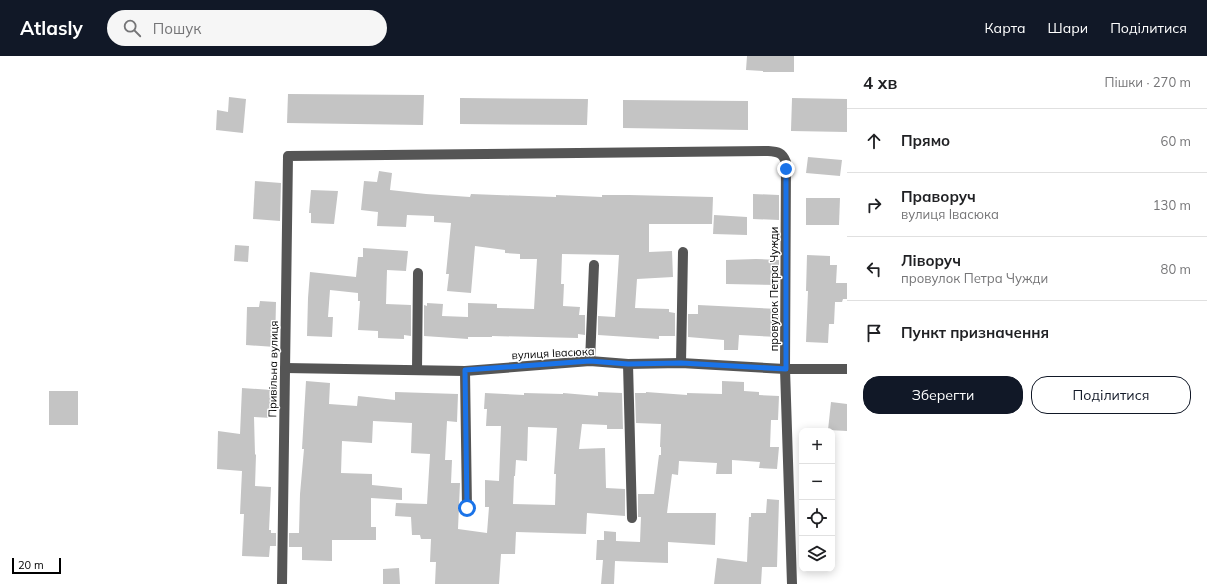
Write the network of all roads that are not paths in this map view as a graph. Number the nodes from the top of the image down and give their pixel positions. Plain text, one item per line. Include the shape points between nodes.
1 (290, 155) joint
2 (683, 252) dead end
3 (594, 265) dead end
4 (418, 273) dead end
5 (590, 361) junction
6 (681, 363) junction
7 (628, 364) junction
8 (285, 368) junction
9 (786, 369) junction
10 (847, 369) edge
11 (417, 370) junction
12 (465, 370) junction
13 (467, 508) dead end
14 (632, 518) dead end
15 (282, 584) edge
16 (792, 584) edge

1 - 8 street, Привільна вулиця via 287,158
1 - 9 street, провулок Петра Чужди via 767,151 783,155 786,162
2 - 6 street
3 - 5 street
4 - 11 street
5 - 7 street, вулиця Івасюка
5 - 12 street, вулиця Івасюка
6 - 7 street, вулиця Івасюка
6 - 9 street, вулиця Івасюка
7 - 14 street
8 - 11 street, вулиця Івасюка
8 - 15 street, Привільна вулиця
9 - 10 street, вулиця Івасюка
9 - 16 street, провулок Петра Чужди
11 - 12 street, вулиця Івасюка
12 - 13 street

